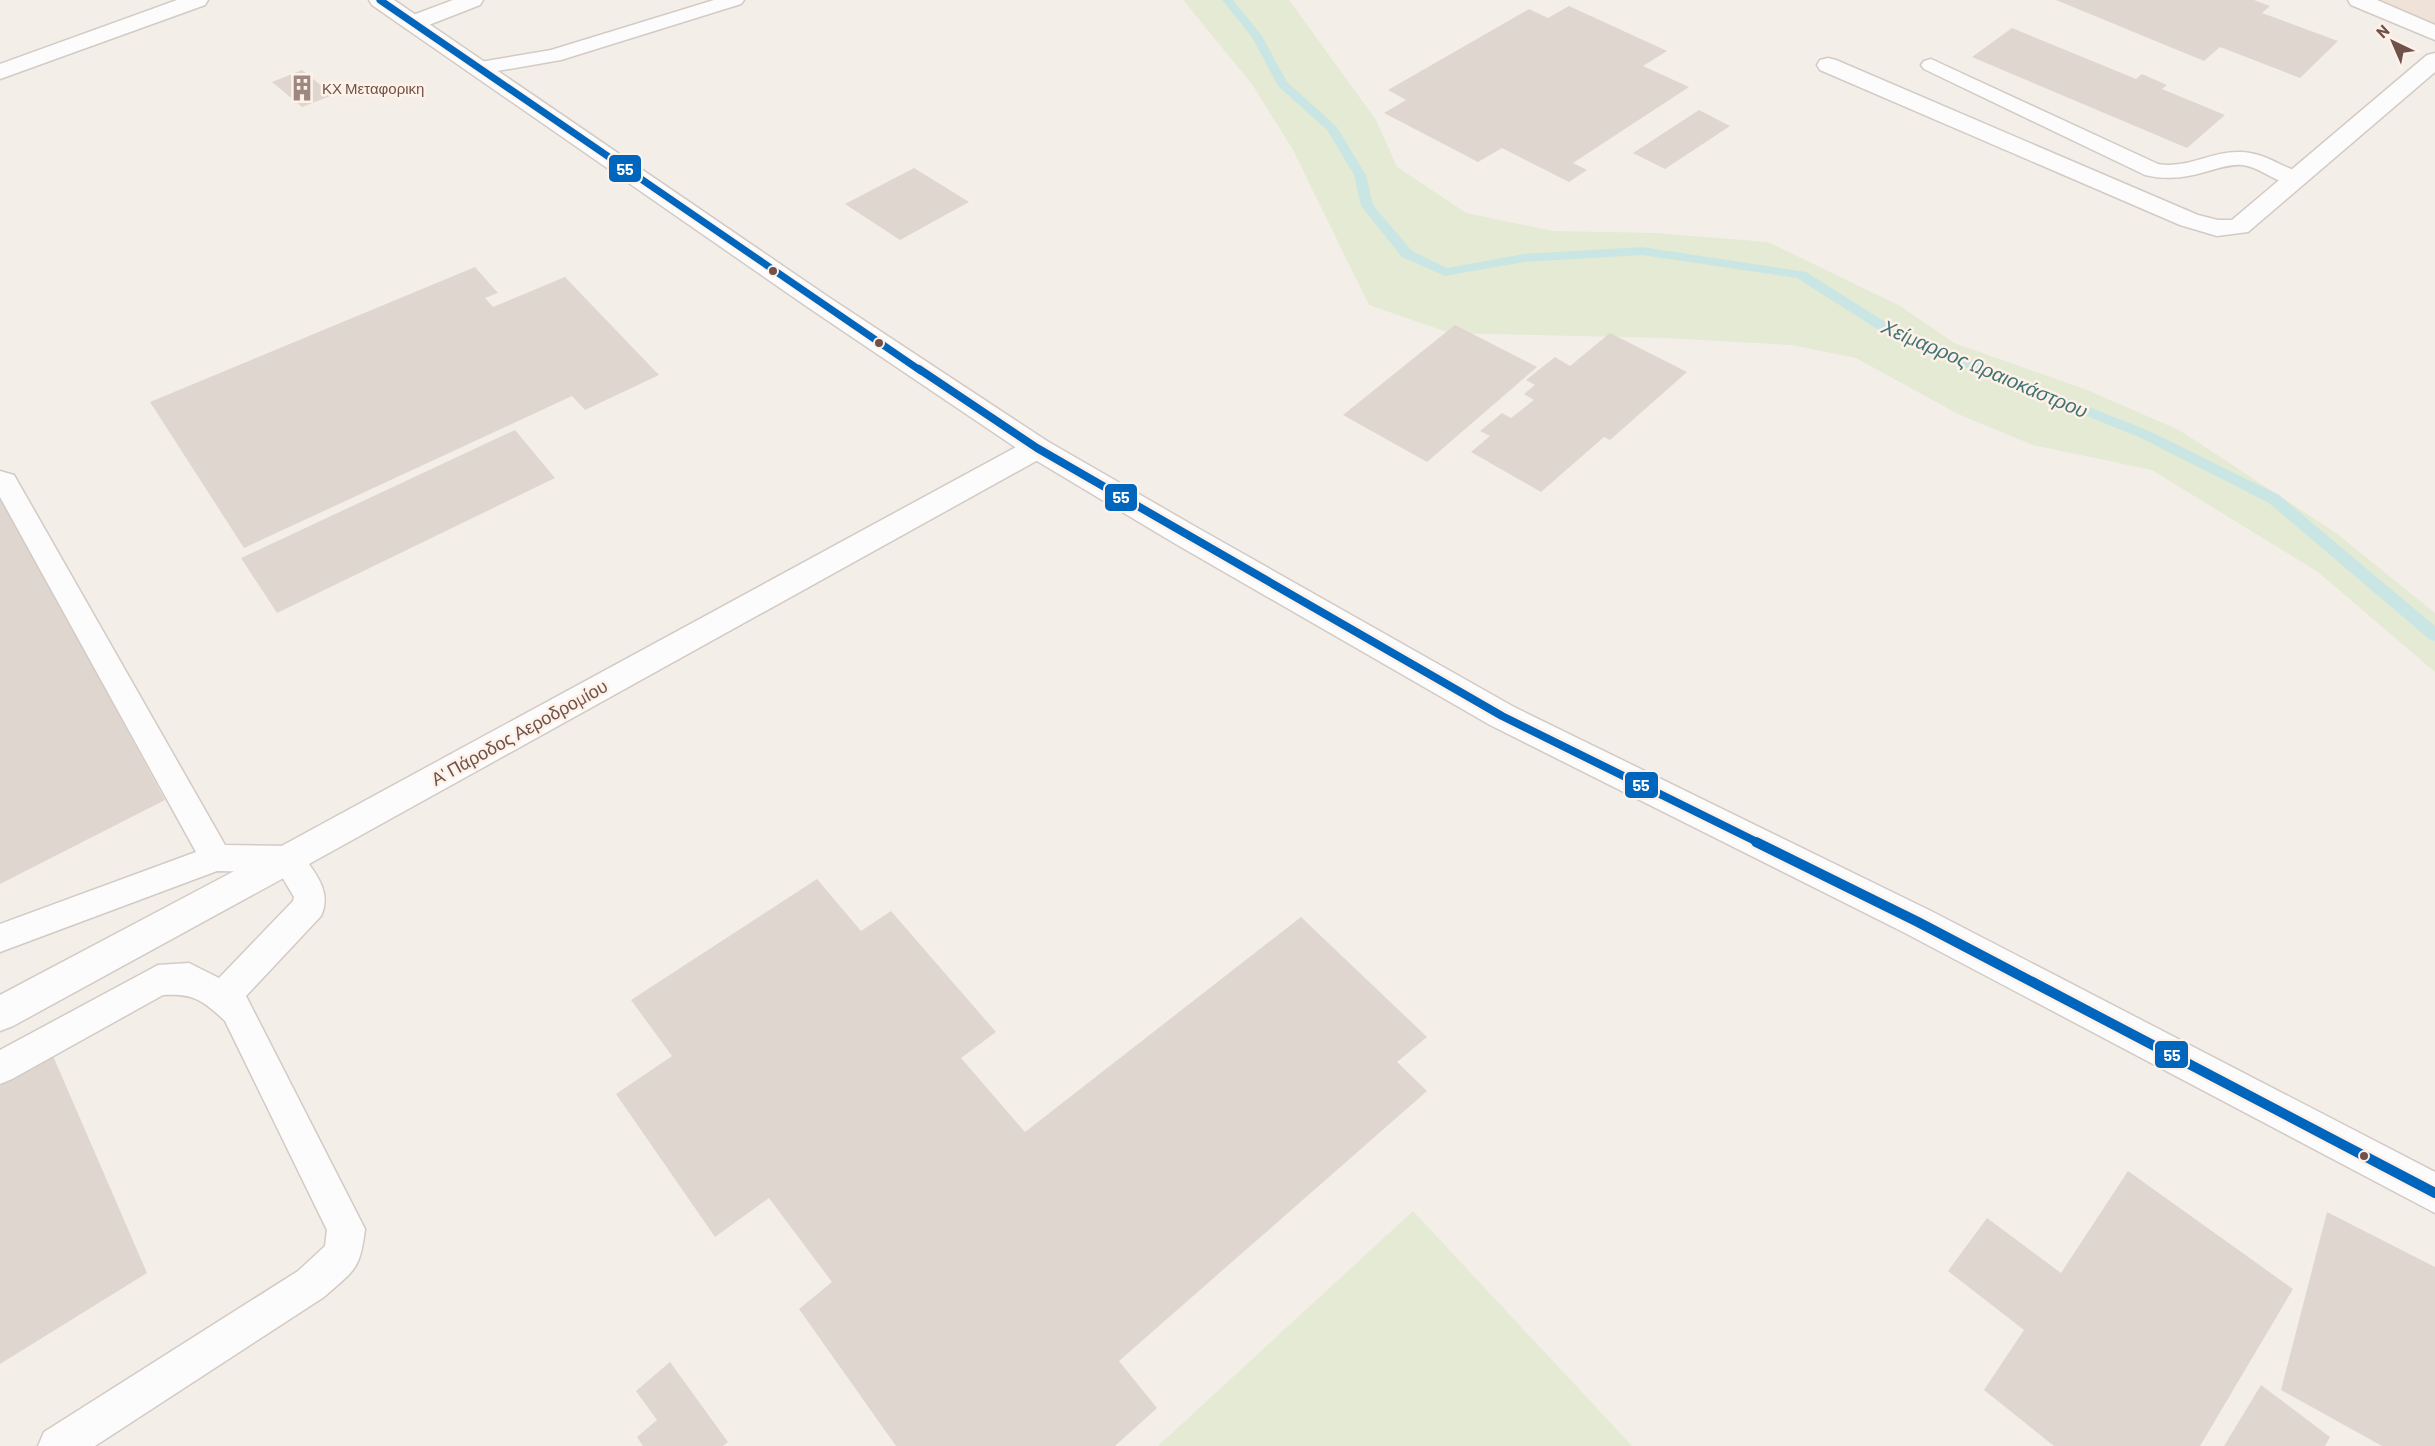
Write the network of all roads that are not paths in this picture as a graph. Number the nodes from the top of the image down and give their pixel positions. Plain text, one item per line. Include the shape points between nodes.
1 (197, 0) edge
2 (380, 0) edge
3 (472, 0) edge
4 (734, 0) edge
5 (2359, 0) edge
6 (413, 23) junction
7 (2435, 33) edge
8 (2435, 60) edge
9 (1828, 64) dead end
10 (1930, 65) dead end
11 (480, 68) junction
12 (0, 72) edge
13 (2295, 179) junction
14 (1037, 448) junction
15 (0, 480) edge
16 (216, 858) junction
17 (288, 859) junction
18 (0, 938) edge
19 (224, 997) junction
20 (0, 1014) edge
21 (0, 1068) edge
22 (2435, 1193) edge
23 (58, 1446) edge

1 - 12 street
2 - 6 street
3 - 6 street
4 - 11 lane via 554,56
5 - 7 street
6 - 11 street
8 - 13 street
9 - 13 street via 2189,220 2217,228 2238,226
10 - 13 lane via 2154,170 2179,174 2232,159 2246,159
11 - 14 street
14 - 17 street, Α' Πάροδος Αεροδρομίου
14 - 22 street via 1502,716 1918,922
15 - 16 lane via 5,482
16 - 17 lane
16 - 18 lane
17 - 19 lane via 310,895 309,906
17 - 20 street, Α' Πάροδος Αεροδρομίου
19 - 21 lane via 189,978 158,980
19 - 23 lane via 237,1010 346,1229 343,1255 311,1284

